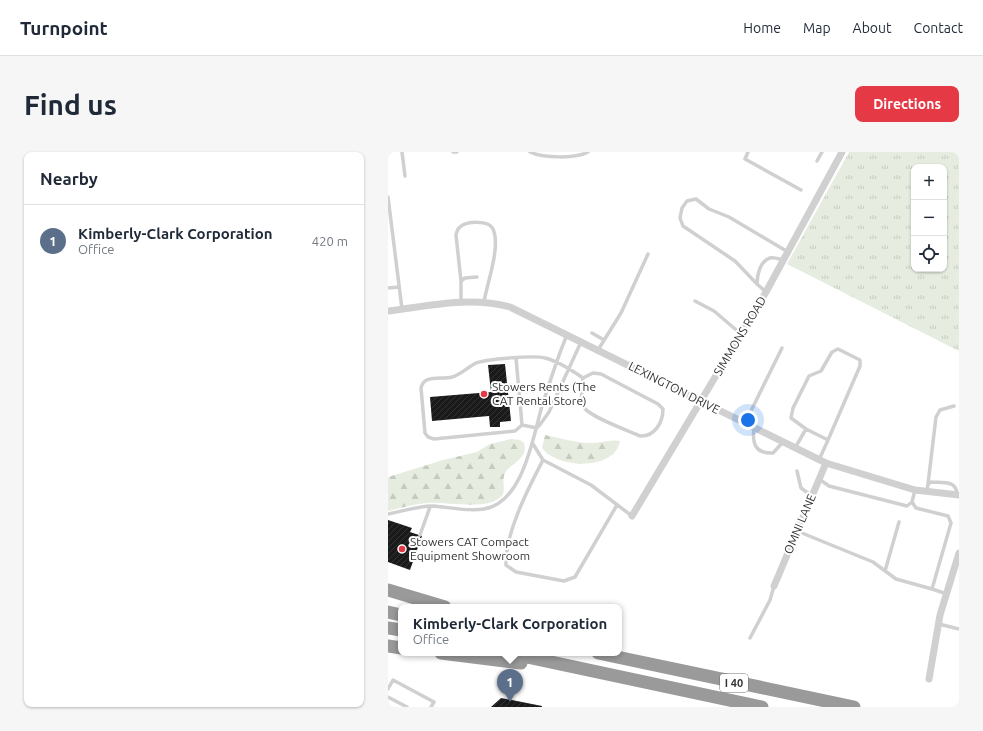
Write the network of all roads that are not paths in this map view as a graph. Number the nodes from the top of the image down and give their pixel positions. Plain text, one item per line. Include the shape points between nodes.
1 (402, 152) edge
2 (453, 152) edge
3 (457, 152) edge
4 (530, 152) edge
5 (588, 152) edge
6 (748, 152) edge
7 (822, 152) edge
8 (842, 152) edge
9 (817, 161) dead end
10 (405, 176) dead end
11 (801, 190) dead end
12 (388, 197) edge
13 (788, 252) junction
14 (648, 254) dead end
15 (784, 260) junction
16 (477, 277) dead end
17 (461, 281) junction
18 (757, 284) junction
19 (399, 287) junction
20 (388, 288) edge
21 (766, 292) junction
22 (695, 301) dead end
23 (461, 302) junction
24 (484, 302) junction
25 (402, 309) junction
26 (388, 311) edge
27 (592, 333) dead end
28 (741, 334) junction
29 (566, 335) junction
30 (604, 340) junction
31 (581, 342) junction
32 (782, 348) dead end
33 (598, 350) junction
34 (516, 358) junction
35 (556, 363) junction
36 (568, 370) junction
37 (583, 378) junction
38 (702, 400) junction
39 (954, 406) dead end
40 (744, 423) junction
41 (522, 424) junction
42 (537, 428) junction
43 (754, 428) junction
44 (806, 429) junction
45 (828, 440) junction
46 (783, 442) junction
47 (533, 444) junction
48 (796, 448) junction
49 (543, 460) junction
50 (822, 461) junction
51 (797, 471) dead end
52 (819, 480) junction
53 (928, 488) junction
54 (915, 490) junction
55 (958, 494) edge
56 (812, 496) junction
57 (912, 502) junction
58 (617, 505) junction
59 (430, 507) junction
60 (388, 514) edge
61 (632, 516) joint
62 (899, 522) dead end
63 (797, 531) junction
64 (420, 535) dead end
65 (959, 553) edge
66 (885, 571) junction
67 (774, 586) joint
68 (932, 589) junction
69 (388, 590) edge
70 (947, 594) junction
71 (435, 604) edge
72 (388, 612) edge
73 (398, 614) edge
74 (938, 624) junction
75 (388, 628) edge
76 (959, 629) edge
77 (398, 630) edge
78 (750, 638) dead end
79 (388, 646) edge
80 (398, 648) edge
81 (465, 656) edge
82 (523, 656) edge
83 (615, 656) edge
84 (629, 679) junction
85 (929, 679) dead end
86 (388, 689) edge
87 (388, 697) edge
88 (407, 707) edge
89 (431, 707) edge
90 (762, 707) edge
91 (854, 707) edge

1 - 10 lane
2 - 3 lane
4 - 5 lane via 538,156 555,157
6 - 11 lane via 745,159
7 - 9 lane
8 - 13 street, SIMMONS ROAD
12 - 19 lane
13 - 15 street, SIMMONS ROAD
13 - 18 lane via 729,217 709,209 704,203 696,199 687,201 680,218 683,226 734,261
14 - 30 lane
15 - 18 lane via 771,258 765,261 757,275
15 - 21 street, SIMMONS ROAD
16 - 17 lane
17 - 23 lane
17 - 24 lane via 456,235 458,228 466,223 486,223 492,227 495,235 493,270
18 - 21 lane
19 - 20 lane
19 - 25 lane
21 - 28 street, SIMMONS ROAD
22 - 28 lane via 714,312
23 - 24 street, LEXINGTON DRIVE
23 - 25 street, LEXINGTON DRIVE
24 - 29 street, LEXINGTON DRIVE via 510,307
25 - 26 street, LEXINGTON DRIVE
27 - 30 lane
28 - 38 street, SIMMONS ROAD
29 - 31 street, LEXINGTON DRIVE
29 - 35 lane
30 - 33 lane
31 - 33 street, LEXINGTON DRIVE
31 - 36 lane
32 - 40 lane
33 - 38 street, LEXINGTON DRIVE
34 - 35 lane via 546,358
34 - 41 lane
34 - 41 lane via 476,363 453,377 426,379 422,382 425,433 428,437 434,438 514,431
35 - 36 lane
35 - 42 lane
36 - 37 lane
36 - 42 lane via 549,412
37 - 37 lane via 581,399 584,408 592,415 640,436 654,432 663,416 663,409 658,404 601,374 593,373
38 - 40 street, LEXINGTON DRIVE
38 - 61 street, SIMMONS ROAD
39 - 53 lane via 940,410 936,417
40 - 43 street, LEXINGTON DRIVE
41 - 42 lane
42 - 47 lane
43 - 46 street, LEXINGTON DRIVE
43 - 46 lane via 753,445 758,449 773,453
44 - 45 lane
44 - 45 lane via 791,418 793,408 809,376 821,371 832,352 838,349 860,360 860,366
44 - 48 lane
45 - 50 lane
46 - 48 street, LEXINGTON DRIVE
47 - 49 lane
47 - 59 lane via 510,494 500,503 486,509 470,510
48 - 50 street, LEXINGTON DRIVE
49 - 58 lane via 591,486
49 - 58 lane via 522,503 506,555 506,565 516,572 564,581 575,577
50 - 52 street, OMNI LANE
50 - 54 street, LEXINGTON DRIVE
51 - 56 lane via 801,488
52 - 56 street, OMNI LANE
52 - 57 lane via 829,486 907,506
53 - 54 street, LEXINGTON DRIVE
53 - 55 street, LEXINGTON DRIVE
54 - 57 lane
56 - 63 street, OMNI LANE
57 - 68 lane via 916,508 948,516 952,523
58 - 61 lane
59 - 60 lane
59 - 64 lane
62 - 66 lane
63 - 66 lane via 873,562
63 - 67 street, OMNI LANE
65 - 70 street
66 - 68 lane via 896,579
67 - 78 lane via 770,600
68 - 70 lane
69 - 71 highway
70 - 74 street
72 - 73 highway
74 - 76 lane
74 - 85 street
75 - 77 highway
79 - 80 highway
81 - 84 highway via 605,678
82 - 84 highway, I 40
83 - 91 highway, I 40
84 - 90 highway, I 40
86 - 89 lane via 393,680 434,702
87 - 88 lane

